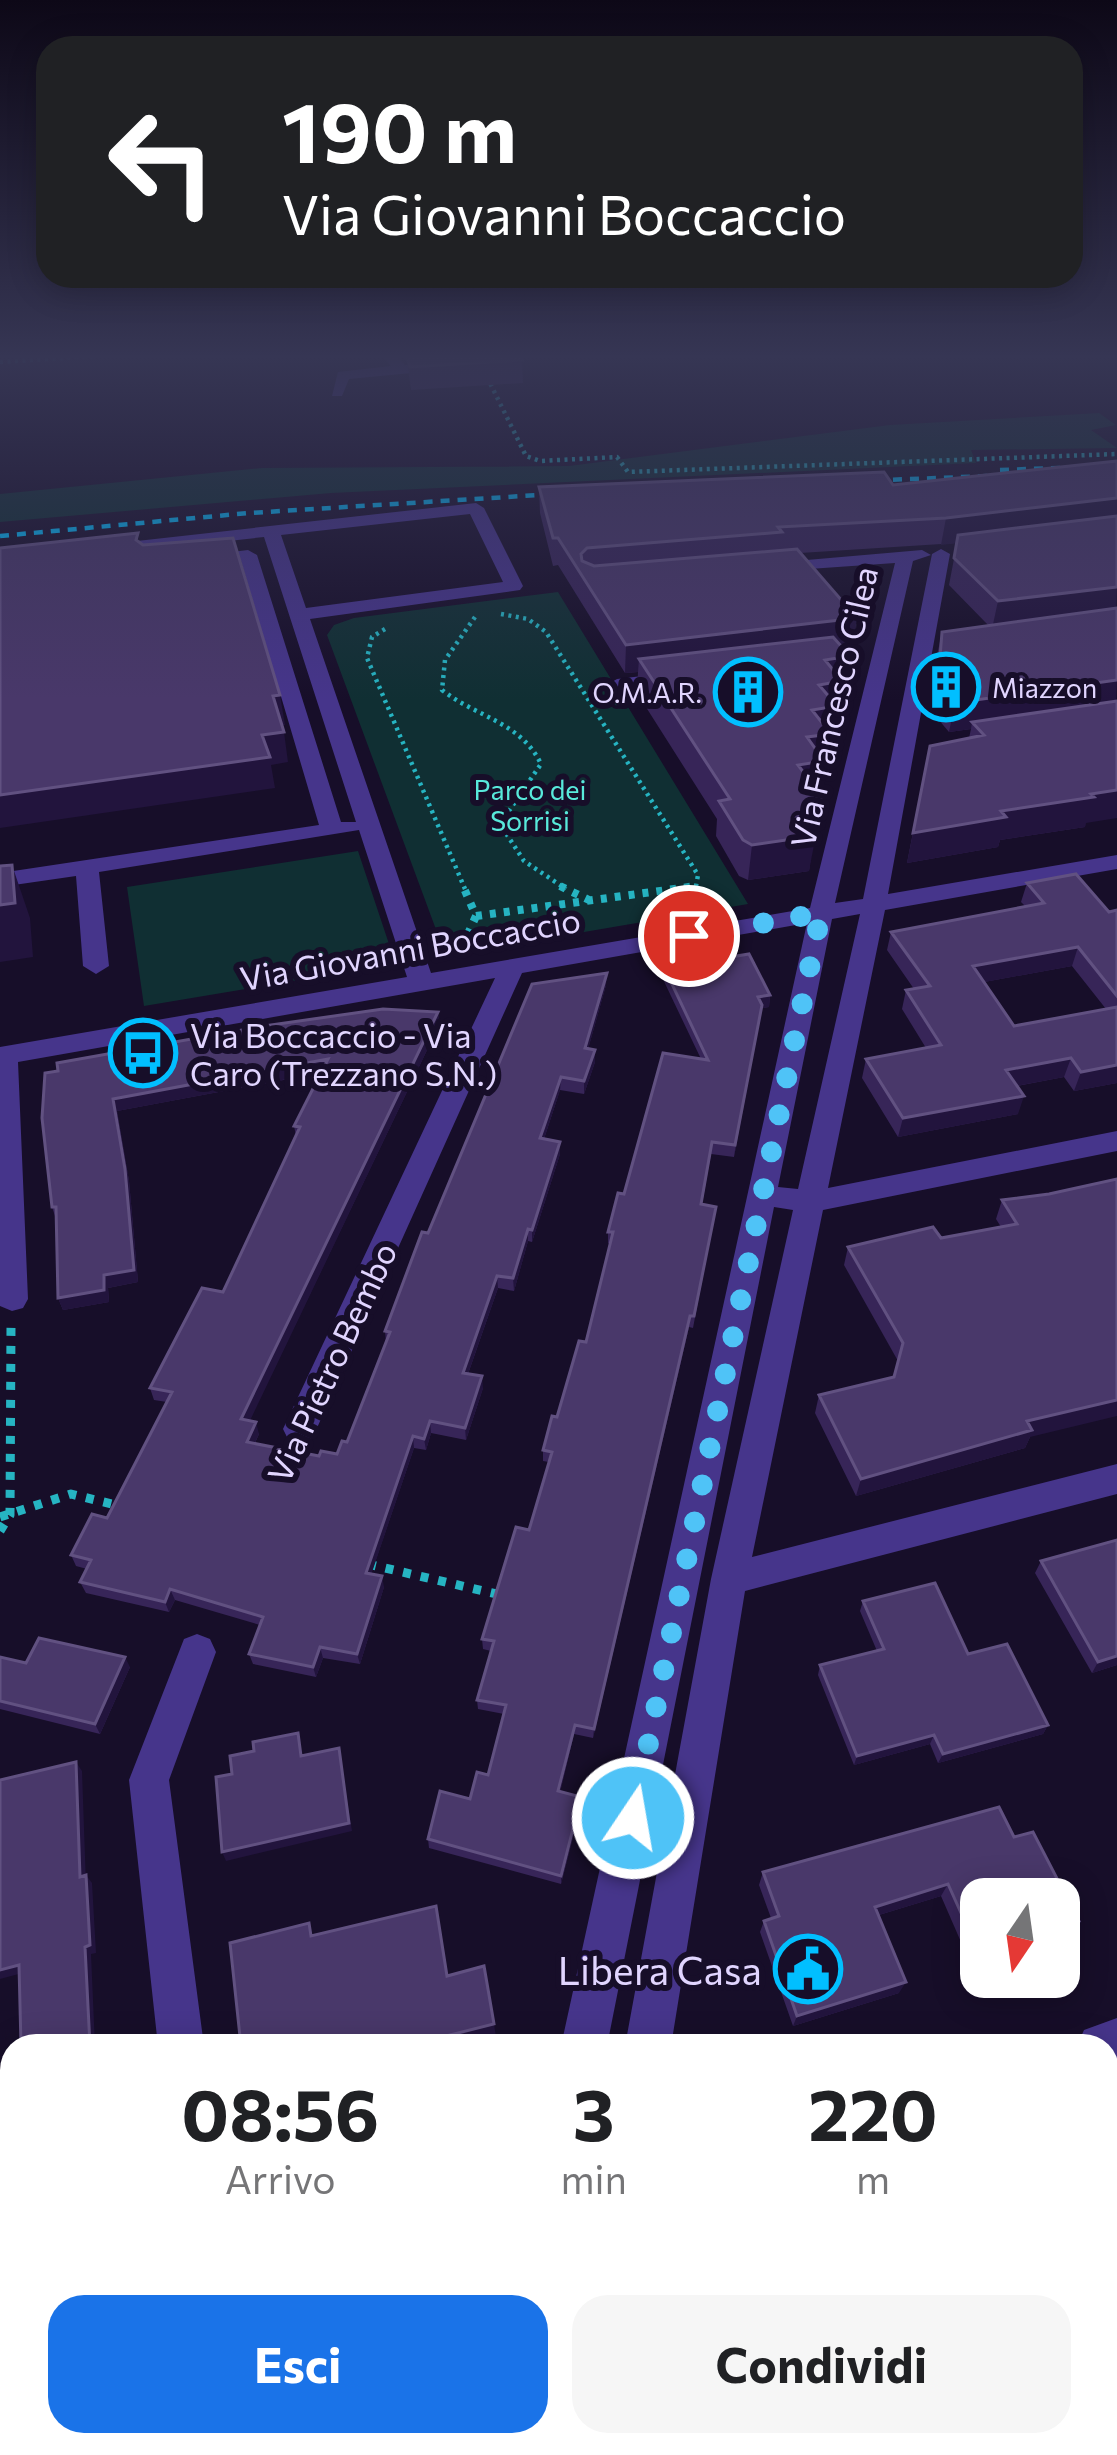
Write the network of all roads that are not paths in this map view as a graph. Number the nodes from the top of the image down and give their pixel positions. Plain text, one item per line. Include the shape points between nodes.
1 (272, 531) junction
2 (205, 549) junction
3 (90, 551) edge
4 (905, 556) junction
5 (154, 565) edge
6 (749, 570) edge
7 (299, 616) junction
8 (933, 647) junction
9 (872, 654) junction
10 (706, 674) edge
11 (617, 685) dead end
12 (368, 824) junction
13 (332, 830) junction
14 (1117, 862) edge
15 (87, 867) junction
16 (0, 880) edge
17 (874, 904) junction
18 (821, 913) junction
19 (96, 966) dead end
20 (513, 966) junction
21 (421, 982) junction
22 (2, 1056) edge
23 (1117, 1141) edge
24 (763, 1195) junction
25 (811, 1202) junction
26 (12, 1299) road end
27 (300, 1429) dead end
28 (1117, 1479) edge
29 (729, 1580) junction
30 (197, 1652) dead end
31 (180, 2034) edge
32 (587, 2034) edge
33 (650, 2034) edge

1 - 2 street
1 - 7 street
1 - 7 street via 476,508 514,586
2 - 3 street
2 - 5 street
2 - 13 street via 248,555
4 - 6 street
4 - 8 street, Via Francesco Cilea via 952,552
4 - 9 street, Via Francesco Cilea
7 - 12 street
8 - 9 street
8 - 17 street, Via Francesco Cilea
9 - 18 street, Via Francesco Cilea
10 - 11 street
12 - 13 street
12 - 21 street
13 - 15 street
14 - 17 street, Via Giovanni Boccaccio
15 - 16 street
15 - 19 street
17 - 18 street, Via Giovanni Boccaccio
17 - 25 street, Via Francesco Cilea
18 - 20 street, Via Giovanni Boccaccio
18 - 24 street, Via Francesco Cilea
20 - 21 street, Via Giovanni Boccaccio
20 - 27 street, Via Pietro Bembo
21 - 22 street, Via Giovanni Boccaccio
22 - 26 street
23 - 25 street
24 - 25 street
24 - 32 street, Via Francesco Cilea
25 - 29 street, Via Francesco Cilea
28 - 29 street
29 - 33 street, Via Francesco Cilea
30 - 31 street via 149,1780

